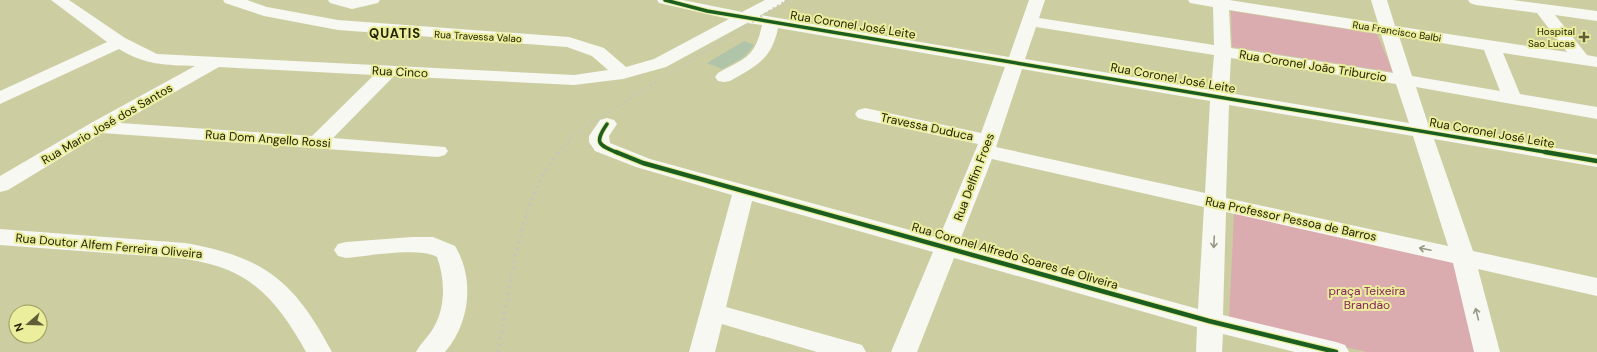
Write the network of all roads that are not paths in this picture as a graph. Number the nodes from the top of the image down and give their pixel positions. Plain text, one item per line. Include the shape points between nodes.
1 (59, 0) edge
2 (231, 0) edge
3 (336, 0) edge
4 (372, 0) edge
5 (665, 0) edge
6 (777, 0) edge
7 (1037, 0) edge
8 (1196, 0) edge
9 (1379, 0) edge
10 (1476, 0) edge
11 (1221, 2) edge
12 (1542, 9) junction
13 (1597, 16) edge
14 (745, 17) junction
15 (771, 21) junction
16 (1029, 21) junction
17 (1388, 30) junction
18 (120, 42) junction
19 (1491, 45) junction
20 (1223, 52) junction
21 (1589, 60) edge
22 (1016, 62) junction
23 (214, 64) junction
24 (389, 72) junction
25 (623, 74) junction
26 (724, 77) dead end
27 (1404, 80) junction
28 (4, 94) edge
29 (1220, 96) junction
30 (1512, 98) junction
31 (1597, 113) edge
32 (865, 114) dead end
33 (607, 124) dead end
34 (98, 127) junction
35 (1422, 131) junction
36 (317, 142) junction
37 (986, 146) junction
38 (438, 150) dead end
39 (1597, 161) edge
40 (0, 185) edge
41 (744, 191) junction
42 (1216, 203) junction
43 (0, 237) edge
44 (947, 247) junction
45 (346, 250) dead end
46 (1463, 257) junction
47 (1597, 286) edge
48 (711, 312) junction
49 (1209, 321) junction
50 (319, 352) edge
51 (429, 352) edge
52 (702, 352) edge
53 (853, 352) edge
54 (904, 352) edge
55 (1209, 352) edge
56 (1336, 352) edge
57 (1487, 352) edge

1 - 18 street, Rua Cinco
2 - 25 street, Rua Travessa Valao via 264,12 338,25 569,42 598,52
3 - 4 street via 352,4
5 - 14 street, Rua Coronel José Leite via 707,11
6 - 14 street, Rua Cinco
7 - 16 street, Rua Delfim Froes
8 - 11 street, Rua Francisco Balbi
9 - 17 street
10 - 12 street
11 - 17 street, Rua Francisco Balbi
11 - 20 street
12 - 13 street
12 - 21 street
14 - 15 street, Rua Coronel José Leite
14 - 25 street, Rua Cinco via 672,58 645,69
15 - 22 street, Rua Coronel José Leite
15 - 26 street via 765,46 760,54
16 - 20 street, Rua Coronel João Triburcio
16 - 22 street, Rua Delfim Froes
17 - 19 street, Rua Francisco Balbi
17 - 27 street
18 - 23 street, Rua Cinco via 154,59
18 - 28 street
19 - 21 street, Rua Francisco Balbi
19 - 30 street
20 - 27 street, Rua Coronel João Triburcio
20 - 29 street
22 - 29 street, Rua Coronel José Leite
22 - 37 street, Rua Delfim Froes
23 - 24 street, Rua Cinco
23 - 34 street, Rua Mario José dos Santos
24 - 25 street, Rua Cinco via 574,80
24 - 36 street
27 - 30 street, Rua Coronel João Triburcio
27 - 35 street
29 - 35 street, Rua Coronel José Leite
29 - 42 street
30 - 31 street, Rua Coronel João Triburcio
32 - 37 street, Travessa Duduca
33 - 41 street, Rua Coronel Alfredo Soares de Oliveira via 599,136 602,147 643,163
34 - 36 street, Rua Dom Angello Rossi
34 - 40 street, Rua Mario José dos Santos
35 - 39 street, Rua Coronel José Leite
35 - 46 street
36 - 38 street, Rua Dom Angello Rossi
37 - 42 street, Rua Professor Pessoa de Barros
37 - 44 street, Rua Delfim Froes
41 - 44 street, Rua Coronel Alfredo Soares de Oliveira
41 - 48 street
46 -> 42 street, Rua Professor Pessoa de Barros
42 -> 49 street
43 - 50 street, Rua Doutor Alfem Ferreira Oliveira via 185,251 212,255 233,262 253,271 276,289 294,311
44 - 49 street, Rua Coronel Alfredo Soares de Oliveira
44 - 54 street, Rua Delfim Froes
45 - 51 street via 434,245 447,252 454,266 456,298 451,321 440,342
46 - 47 street, Rua Professor Pessoa de Barros
57 -> 46 street
48 - 52 street
48 - 53 street
49 - 55 street
49 - 56 street, Rua Coronel Alfredo Soares de Oliveira

